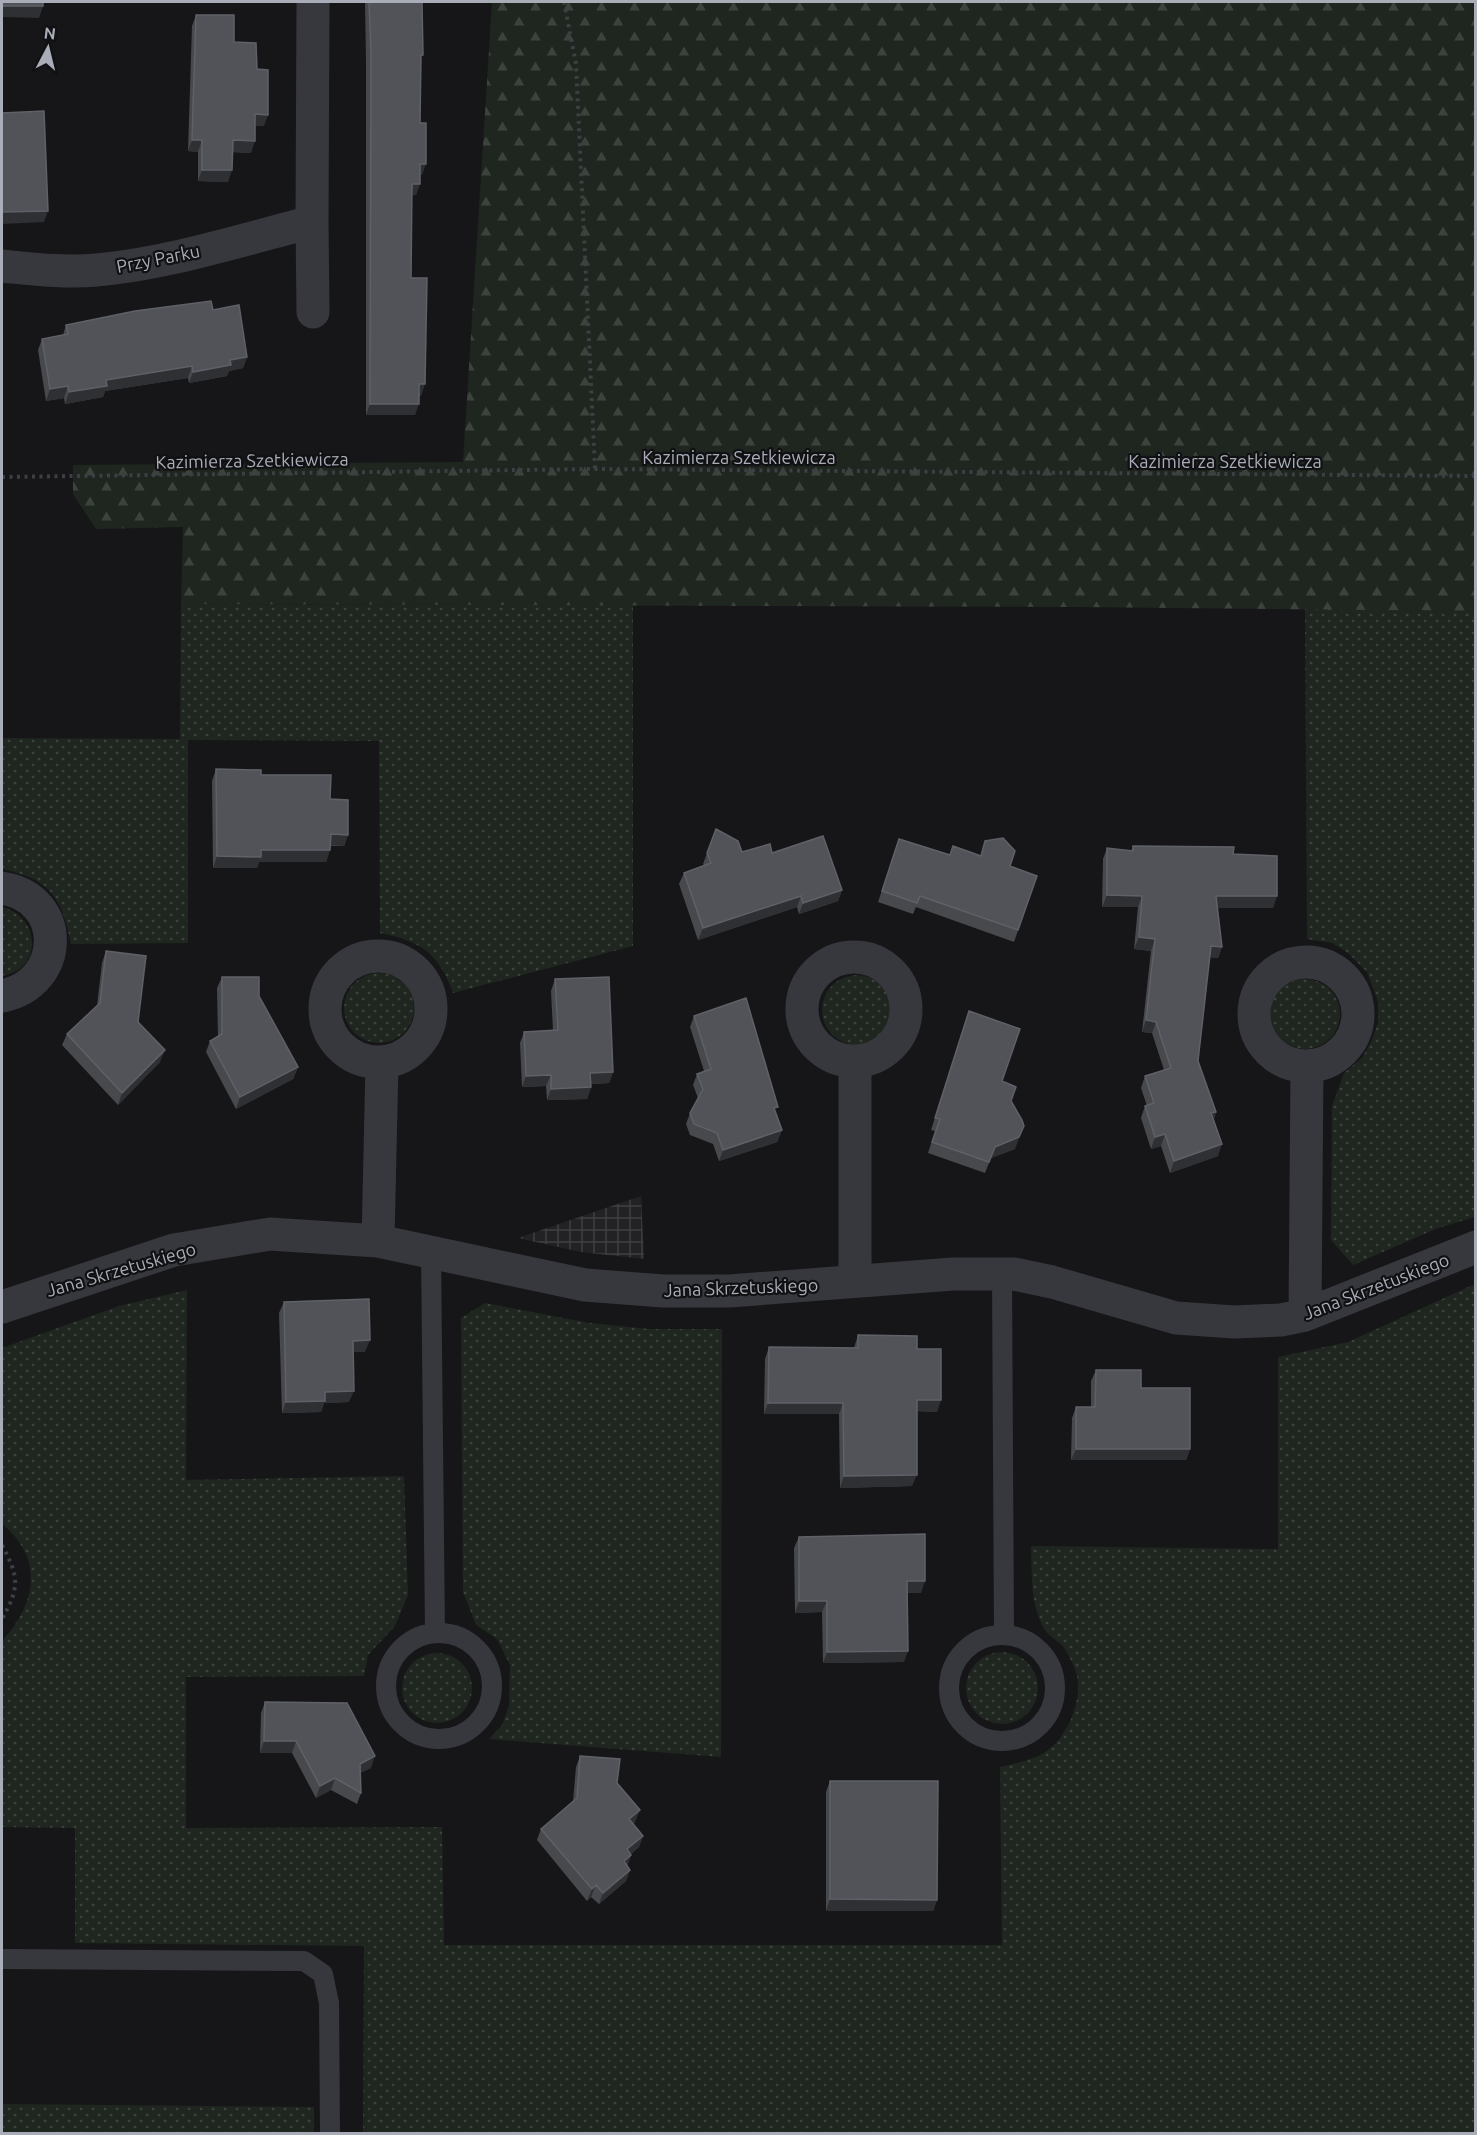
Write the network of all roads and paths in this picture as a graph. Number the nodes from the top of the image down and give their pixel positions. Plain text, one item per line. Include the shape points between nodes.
1 (313, 2) edge
2 (564, 2) edge
3 (312, 222) junction
4 (2, 266) edge
5 (313, 312) dead end
6 (595, 469) junction
7 (1476, 476) edge
8 (2, 477) edge
9 (2, 888) edge
10 (2, 996) edge
11 (855, 1062) dead end
12 (382, 1063) dead end
13 (1307, 1067) dead end
14 (378, 1240) junction
15 (1476, 1247) edge
16 (431, 1252) junction
17 (1002, 1274) junction
18 (855, 1281) junction
19 (2, 1306) edge
20 (1305, 1315) junction
21 (2, 1545) edge
22 (2, 1619) edge
23 (435, 1634) junction
24 (1004, 1635) junction
25 (2, 1959) edge
26 (330, 2133) edge

1 - 3 street
2 - 6 path via 576,64
3 - 4 street, Przy Parku via 155,262 66,271
3 - 5 street
6 - 7 path, Kazimierza Szetkiewicza
6 - 8 path, Kazimierza Szetkiewicza
9 - 10 street via 32,901 49,926 51,941 47,961 36,979 26,988
11 - 18 street
12 - 14 street
13 - 20 street
14 - 16 street, Jana Skrzetuskiego
14 - 19 street, Jana Skrzetuskiego via 270,1234 174,1250
15 - 20 street, Jana Skrzetuskiego
16 - 18 street, Jana Skrzetuskiego via 585,1285 652,1290 729,1291
16 - 23 lane
17 - 18 street, Jana Skrzetuskiego
17 - 20 street, Jana Skrzetuskiego via 1052,1282 1176,1318 1234,1322
17 - 24 lane
21 - 22 path via 14,1568 15,1596
23 - 23 lane via 411,1640 398,1651 385,1683 394,1716 420,1737 437,1740 471,1730 491,1700 492,1681 488,1664 477,1648 462,1637
24 - 24 lane via 1032,1643 1043,1653 1051,1665 1056,1694 1044,1722 1019,1739 1004,1742 989,1740 963,1724 954,1711 949,1680 954,1665 975,1642
25 - 26 lane via 303,1960 323,1974 329,2003

